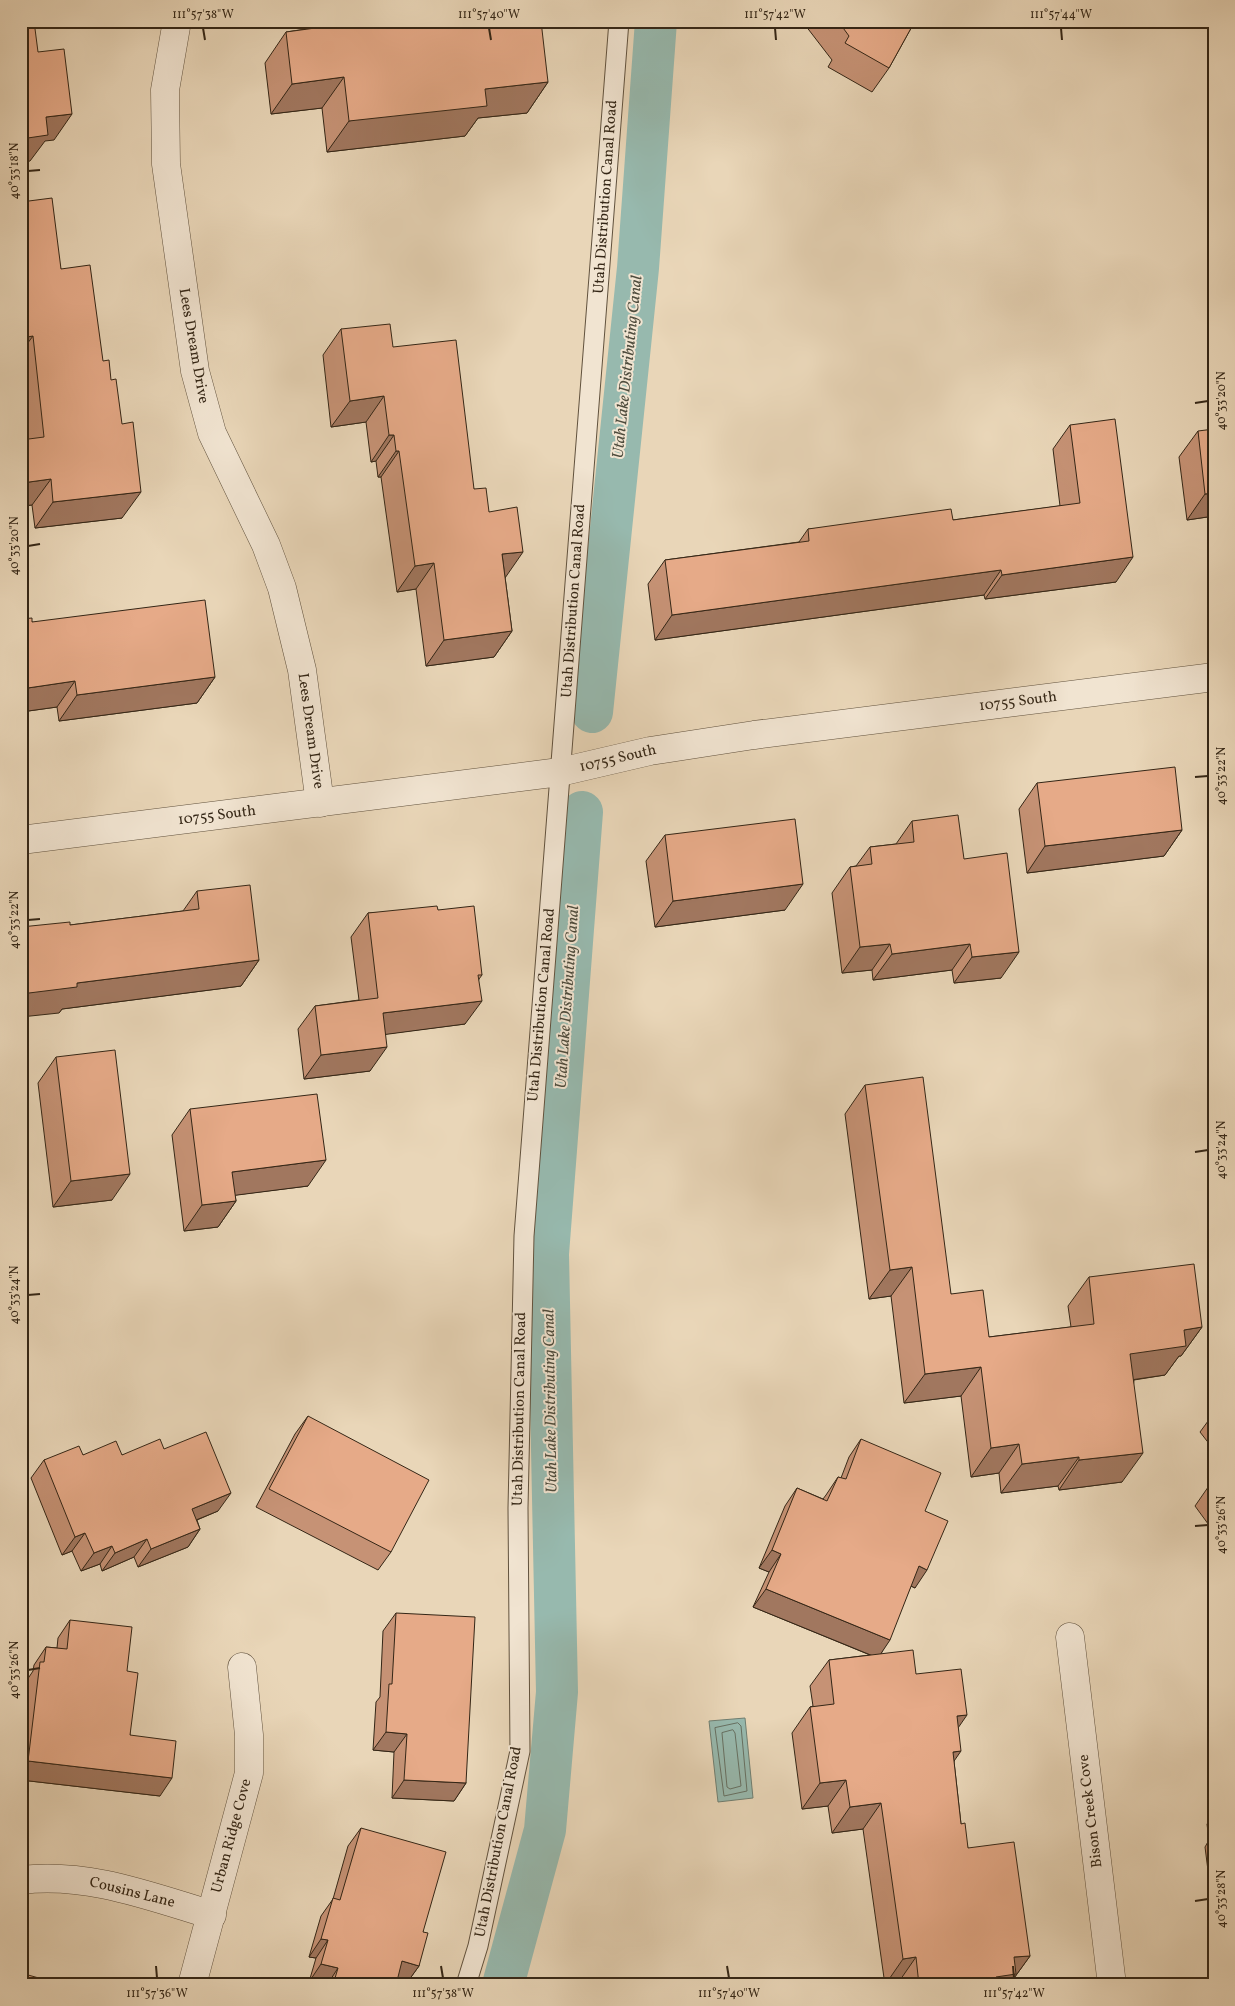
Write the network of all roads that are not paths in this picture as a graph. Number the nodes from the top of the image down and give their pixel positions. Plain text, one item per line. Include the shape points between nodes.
1 (177, 21) edge
2 (620, 21) edge
3 (1214, 677) edge
4 (560, 772) junction
5 (320, 803) junction
6 (21, 840) edge
7 (1070, 1637) dead end
8 (242, 1667) dead end
9 (21, 1880) edge
10 (212, 1915) junction
11 (192, 1985) edge
12 (466, 1985) edge
13 (1112, 1985) edge

1 - 5 street, Lees Dream Drive via 165,90 166,164 195,370 212,433 266,544 282,588 302,670
2 - 4 lane, Utah Distribution Canal Road
3 - 4 street, 10755 South via 650,751
4 - 5 street, 10755 South
4 - 12 lane, Utah Distribution Canal Road via 524,1236 518,1508 520,1751 478,1946
5 - 6 street, 10755 South
7 - 13 street, Bison Creek Cove
8 - 10 street, Urban Ridge Cove via 249,1735 249,1773
9 - 10 street, Cousins Lane via 64,1878 91,1881
10 - 11 street, Urban Ridge Cove

